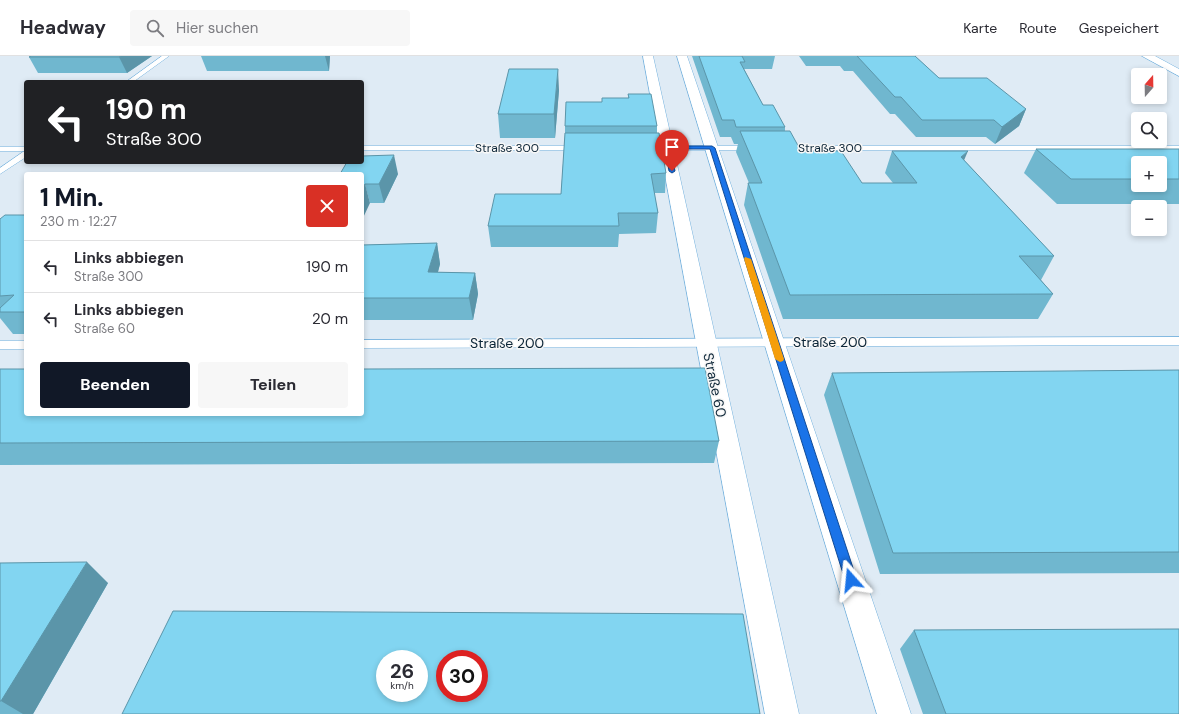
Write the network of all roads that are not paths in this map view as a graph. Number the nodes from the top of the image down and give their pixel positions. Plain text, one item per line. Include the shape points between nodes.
1 (166, 56) edge
2 (648, 56) edge
3 (682, 56) edge
4 (1147, 56) edge
5 (1179, 73) edge
6 (132, 80) edge
7 (364, 148) edge
8 (589, 148) edge
9 (659, 148) junction
10 (712, 148) junction
11 (759, 148) edge
12 (775, 148) edge
13 (1179, 148) edge
14 (0, 149) edge
15 (24, 149) edge
16 (24, 155) edge
17 (0, 172) edge
18 (1179, 341) edge
19 (706, 342) junction
20 (774, 342) junction
21 (364, 344) edge
22 (0, 345) edge
23 (24, 345) edge
24 (782, 714) edge
25 (894, 714) edge

1 - 6 lane
2 - 9 street, Straße 60
3 - 10 street
4 - 5 street
7 - 8 lane, Straße 300
9 - 10 lane
9 - 19 street, Straße 60
10 - 11 lane
10 - 20 street
12 - 13 lane, Straße 300
14 - 15 lane
16 - 17 lane
18 - 20 lane, Straße 200
19 - 20 lane, Straße 200
19 - 21 lane, Straße 200
19 - 24 street, Straße 60
20 - 25 street
22 - 23 lane

